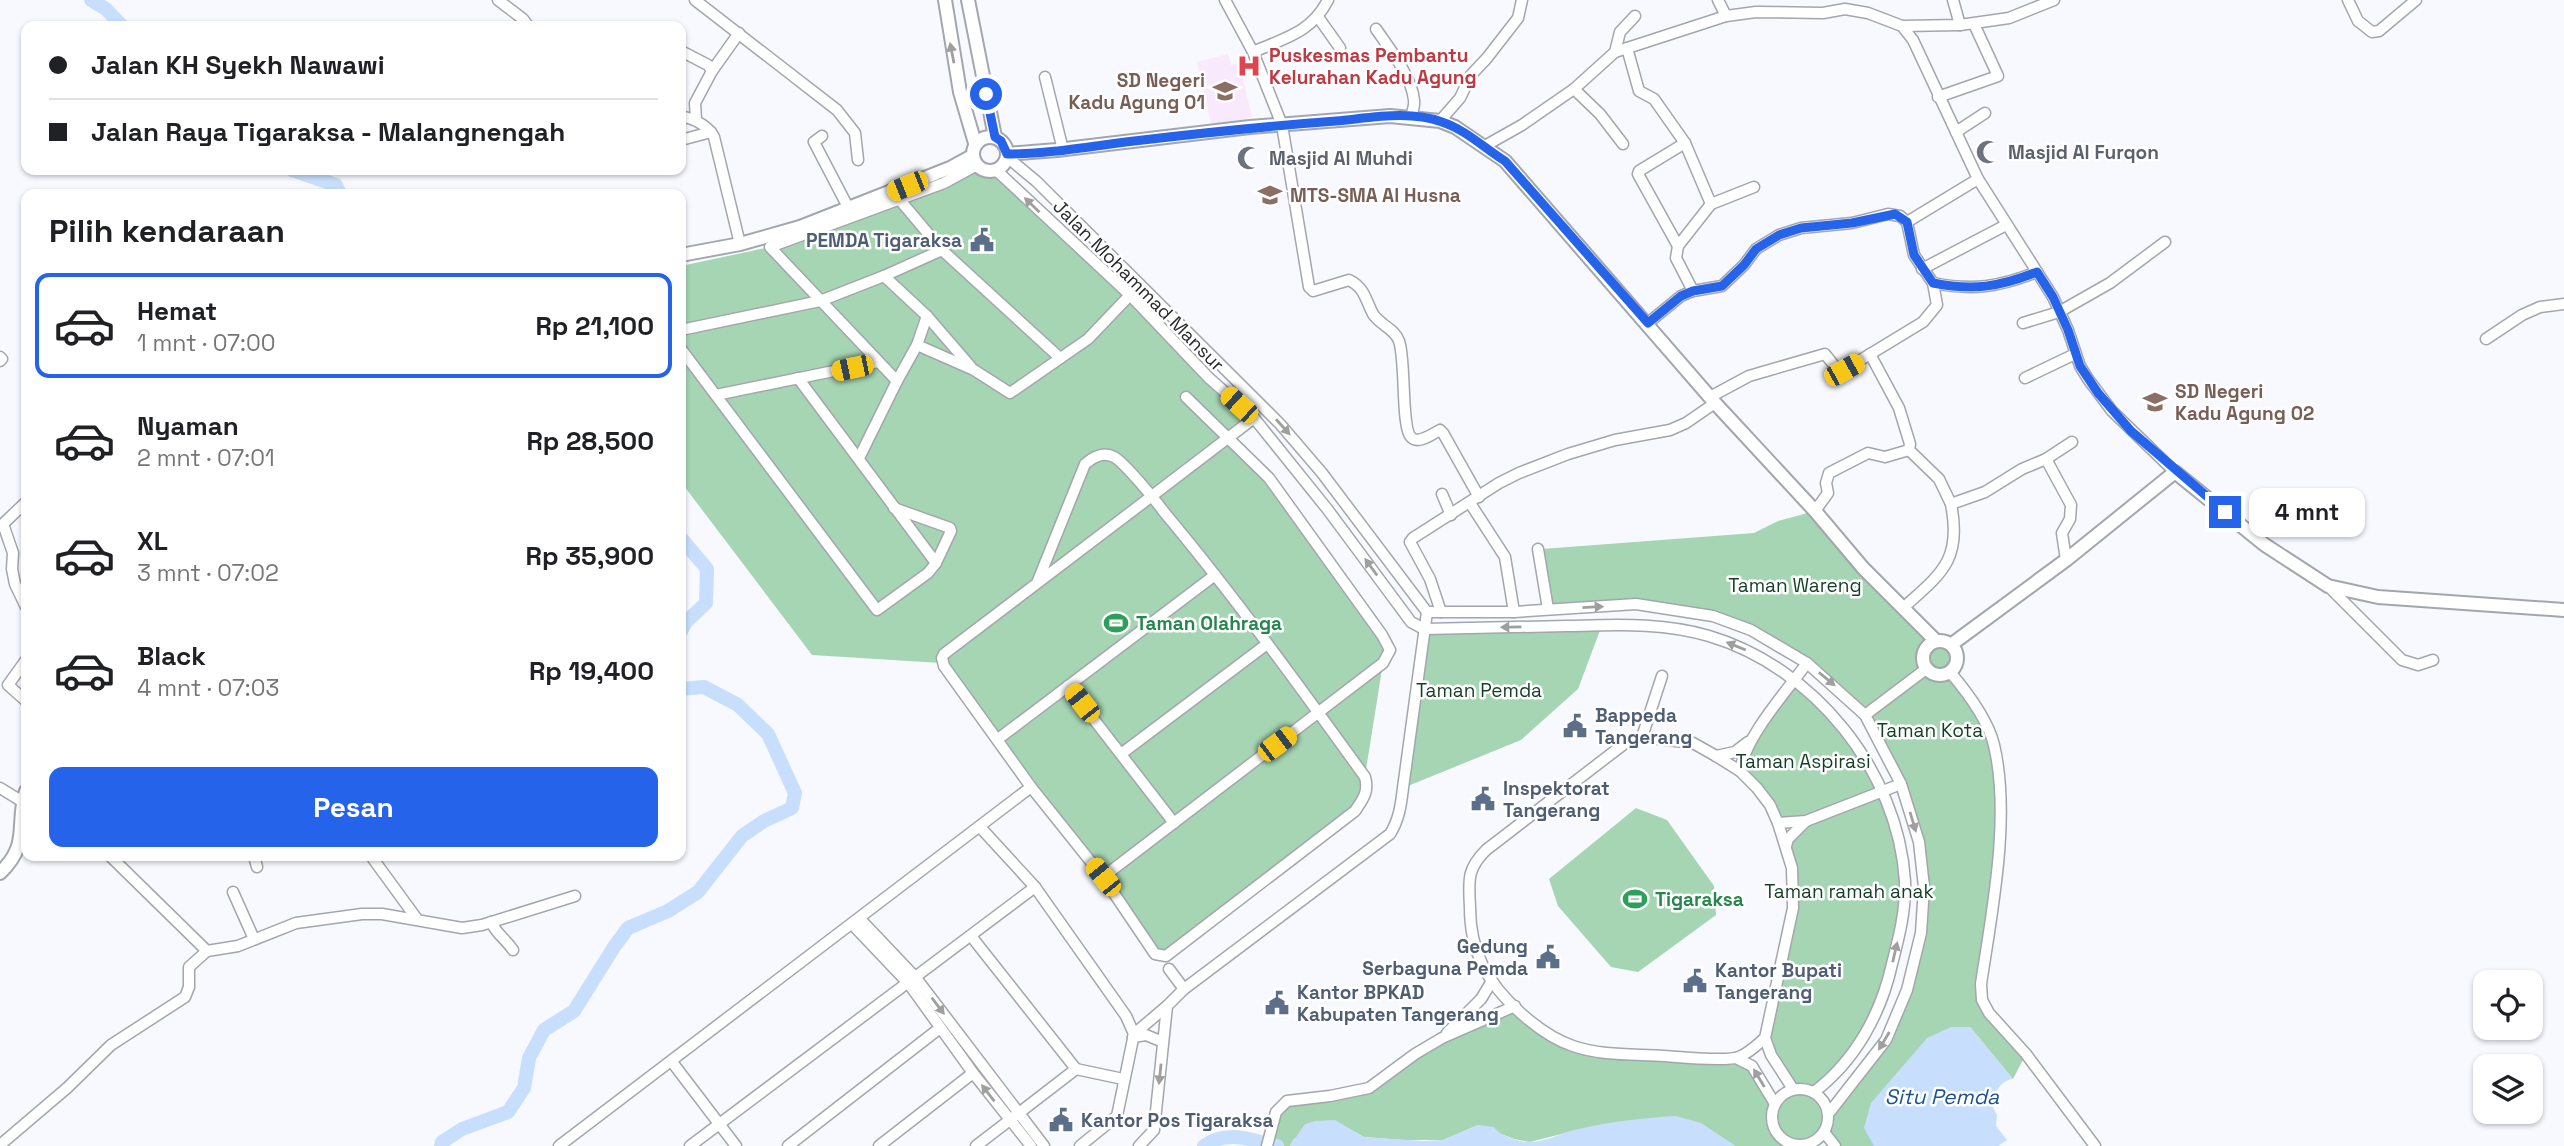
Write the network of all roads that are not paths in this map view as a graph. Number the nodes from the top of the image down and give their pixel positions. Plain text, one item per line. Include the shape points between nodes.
1 (517, 0) edge
2 (695, 0) edge
3 (944, 0) edge
4 (968, 0) edge
5 (1224, 0) edge
6 (1328, 0) edge
7 (1522, 0) edge
8 (1718, 0) edge
9 (1825, 0) edge
10 (1952, 0) edge
11 (2053, 0) edge
12 (2348, 0) edge
13 (2416, 0) edge
14 (502, 3) edge
15 (2035, 3) edge
16 (1823, 13) junction
17 (1635, 16) dead end
18 (1726, 16) junction
19 (1318, 17) junction
20 (524, 21) edge
21 (1961, 24) junction
22 (1974, 24) junction
23 (1902, 26) junction
24 (1376, 29) dead end
25 (739, 33) junction
26 (1340, 48) dead end
27 (1627, 48) junction
28 (1253, 52) junction
29 (1615, 52) junction
30 (686, 54) edge
31 (712, 71) junction
32 (1045, 77) dead end
33 (1574, 89) junction
34 (1938, 97) junction
35 (1985, 113) dead end
36 (686, 117) edge
37 (1410, 117) junction
38 (696, 120) junction
39 (1440, 121) junction
40 (1282, 125) junction
41 (711, 132) junction
42 (1956, 132) junction
43 (822, 136) dead end
44 (995, 137) junction
45 (686, 139) edge
46 (975, 143) junction
47 (1685, 143) junction
48 (1622, 144) dead end
49 (1483, 148) junction
50 (1063, 150) junction
51 (1007, 155) junction
52 (858, 160) dead end
53 (974, 161) junction
54 (996, 170) junction
55 (1978, 179) junction
56 (1754, 187) dead end
57 (899, 199) junction
58 (1711, 204) junction
59 (849, 209) junction
60 (1907, 222) junction
61 (2006, 225) junction
62 (2165, 242) dead end
63 (740, 244) junction
64 (1678, 246) junction
65 (943, 250) junction
66 (686, 254) edge
67 (1922, 269) junction
68 (2037, 272) junction
69 (884, 276) junction
70 (1933, 283) junction
71 (1693, 291) junction
72 (1130, 295) junction
73 (820, 301) junction
74 (2564, 304) edge
75 (2059, 312) junction
76 (927, 316) junction
77 (1648, 323) junction
78 (2023, 323) dead end
79 (686, 329) edge
80 (2486, 339) dead end
81 (917, 345) junction
82 (1870, 354) junction
83 (2075, 354) junction
84 (686, 356) edge
85 (1060, 358) junction
86 (878, 362) junction
87 (974, 370) junction
88 (798, 378) junction
89 (2025, 378) dead end
90 (897, 381) junction
91 (716, 395) junction
92 (1186, 397) dead end
93 (1712, 400) junction
94 (1254, 418) junction
95 (1229, 437) junction
96 (2071, 442) dead end
97 (1909, 450) junction
98 (859, 458) junction
99 (2046, 459) junction
100 (2175, 472) junction
101 (1442, 494) dead end
102 (1152, 496) junction
103 (1475, 500) junction
104 (1951, 504) junction
105 (21, 508) edge
106 (894, 508) junction
107 (1815, 511) junction
108 (1451, 515) junction
109 (3, 537) edge
110 (1538, 549) dead end
111 (2066, 560) junction
112 (936, 563) junction
113 (1215, 575) junction
114 (1037, 583) junction
115 (2328, 586) junction
116 (21, 597) edge
117 (1903, 608) junction
118 (1548, 609) junction
119 (2564, 610) edge
120 (1514, 611) junction
121 (1427, 612) junction
122 (1441, 612) junction
123 (1424, 629) junction
124 (1936, 641) junction
125 (1267, 644) junction
126 (1951, 645) junction
127 (2433, 660) dead end
128 (1807, 663) junction
129 (21, 667) edge
130 (1926, 669) junction
131 (1950, 672) junction
132 (1662, 676) dead end
133 (1796, 679) junction
134 (1068, 686) junction
135 (21, 697) edge
136 (1319, 712) junction
137 (1865, 715) junction
138 (1642, 737) junction
139 (998, 739) junction
140 (1752, 740) junction
141 (1121, 754) junction
142 (1716, 756) junction
143 (1740, 771) junction
144 (1901, 784) junction
145 (1031, 787) junction
146 (0, 788) edge
147 (1881, 793) junction
148 (21, 795) edge
149 (1805, 821) junction
150 (1174, 823) junction
151 (1778, 823) junction
152 (980, 827) junction
153 (21, 843) edge
154 (1786, 846) junction
155 (115, 861) edge
156 (255, 861) edge
157 (375, 861) edge
158 (257, 867) dead end
159 (0, 873) edge
160 (1103, 877) junction
161 (1035, 887) junction
162 (233, 892) dead end
163 (575, 897) dead end
164 (417, 919) junction
165 (856, 921) junction
166 (491, 922) junction
167 (971, 936) junction
168 (254, 939) junction
169 (513, 950) dead end
170 (207, 951) junction
171 (1170, 969) dead end
172 (913, 981) junction
173 (1493, 981) junction
174 (1184, 989) junction
175 (1167, 1006) junction
176 (1515, 1006) junction
177 (940, 1028) junction
178 (1134, 1036) junction
179 (1442, 1038) junction
180 (1765, 1038) junction
181 (1163, 1042) junction
182 (1736, 1058) junction
183 (672, 1062) junction
184 (1076, 1069) junction
185 (974, 1073) junction
186 (1123, 1079) junction
187 (1793, 1089) junction
188 (1814, 1092) junction
189 (1775, 1104) junction
190 (1829, 1113) junction
191 (1014, 1117) junction
192 (720, 1124) junction
193 (1824, 1132) junction
194 (0, 1145) edge
195 (1814, 1145) edge
196 (559, 1146) edge
197 (690, 1146) edge
198 (736, 1146) edge
199 (788, 1146) edge
200 (879, 1146) edge
201 (976, 1146) edge
202 (1031, 1146) edge
203 (1044, 1146) edge
204 (1080, 1146) edge
205 (1139, 1146) edge
206 (1267, 1146) edge
207 (1835, 1146) edge
208 (2095, 1146) edge

1 - 14 street
2 - 25 street
46 -> 3 main road via 960,92
4 - 44 main road
5 - 28 street
6 - 19 street
7 - 39 street via 1518,18
8 - 18 street
9 - 16 street
10 - 21 street
11 - 15 street
12 - 13 street via 2358,21 2372,32
14 - 20 street
15 - 22 street via 2009,18
16 - 18 street
16 - 23 street via 1845,9 1868,12
17 - 29 street via 1620,32
18 - 27 street
19 - 26 street
19 - 28 street via 1301,31
21 - 22 street
21 - 23 street
22 - 34 street via 1998,76
23 - 34 street
24 - 37 street via 1410,86 1414,104
25 - 31 street
25 - 52 street via 837,110 855,133
27 - 29 street
27 - 47 street via 1639,90 1654,99
28 - 40 street
29 - 33 street
30 - 31 street
31 - 38 street via 695,103
32 - 50 street
33 - 48 street
33 - 49 street
34 - 42 street
35 - 42 street
36 - 38 street
37 - 39 main road
37 - 40 main road
38 - 41 street
39 - 49 main road via 1476,139
40 - 50 main road
40 - 103 street via 1309,287 1323,290 1349,280 1361,286 1379,323 1400,343 1409,436 1420,440 1440,430
41 - 45 street
41 - 63 street
42 - 55 street
43 - 59 street via 814,142
44 - 46 main road
44 - 51 main road
46 - 53 main road
47 - 58 street
47 - 64 street via 1638,174
49 - 77 main road via 1505,161
50 - 51 main road
51 - 54 main road
51 -> 121 street, Jalan Mohammad Mansur via 1280,424
53 - 54 main road via 982,169
53 - 57 street via 944,183
53 - 59 main road
72 -> 54 street, Jalan Mohammad Mansur
55 - 60 street
55 - 61 street
56 - 58 street
57 - 65 street
57 - 73 street via 770,247
58 - 64 street
59 - 63 main road
60 - 67 street
60 - 71 street via 1888,214 1779,235 1756,249 1722,286
61 - 67 street
61 - 68 street
62 - 75 street via 2110,283
63 - 66 main road
64 - 71 street via 1676,258
65 - 69 street
65 - 85 street
67 - 70 street
68 - 70 street via 2010,283 1973,288
68 - 75 street
69 - 73 street
69 - 76 street
70 - 82 street via 1934,312
71 - 77 street
72 - 85 street via 1100,329
72 - 94 street, Jalan Mohammad Mansur
73 - 79 street
73 - 86 street
74 - 80 street via 2522,314
75 - 78 street
75 - 83 street
76 - 81 street
76 - 87 street
77 - 93 main road
81 - 87 street
81 - 90 street
82 - 93 street via 1841,371 1828,355 1810,358 1744,378
82 - 97 street via 1899,408
83 - 89 street
83 - 100 street via 2112,411
84 - 91 street
85 - 87 street via 1010,393
86 - 88 street
86 - 90 street
88 - 91 street
88 - 98 street
90 - 98 street
91 - 112 street via 877,610
92 - 95 street
93 - 103 street via 1686,423 1670,430 1568,454 1506,479
93 - 107 main road
94 - 95 street
123 -> 94 street, Jalan Mohammad Mansur via 1411,622
95 - 102 street
95 - 136 street via 1287,501 1390,650 1383,663
96 - 99 street
97 - 104 street via 1939,479
97 - 107 street via 1885,457 1868,453 1829,472 1828,493
98 - 106 street
99 - 104 street via 1985,492
99 - 111 street via 2071,505 2062,533
100 - 111 main road
100 - 115 main road via 2265,545
101 - 108 street
102 - 113 street
102 - 114 street
102 - 114 street via 1115,457 1091,458
103 - 108 street
103 - 120 street via 1505,557
104 - 117 street via 1954,538 1950,559
105 - 109 street via 6,518
106 - 112 street
106 - 112 street via 951,530
107 - 117 main road
108 - 122 street via 1410,541
109 - 116 street via 13,553 12,569
110 - 118 street
111 - 126 main road
113 - 125 street
113 - 134 street
114 - 139 street via 942,658
115 - 119 main road via 2378,597
115 - 127 street via 2402,660 2418,665
117 - 124 main road
118 - 120 street
118 -> 128 street via 1636,604 1713,615 1751,630
120 - 122 street
121 - 122 street
121 - 123 street
133 -> 123 street via 1746,650 1708,635 1637,623
123 - 174 street via 1399,817 1390,834
124 - 126 main road
124 - 130 main road via 1924,652
125 - 136 street
125 - 141 street
126 - 131 main road via 1958,660
128 - 133 street
128 -> 137 street
129 - 135 street via 8,685
130 - 131 main road via 1938,675
130 - 137 street
131 - 208 street via 1970,696 1994,743 2000,841 1982,1000
132 - 138 street
133 - 140 street
133 - 147 street via 1828,708 1857,746
134 - 139 street
134 - 141 street
136 - 150 street
136 - 160 street via 1365,776 1365,796 1355,811 1170,954 1156,954
137 - 144 street
138 - 142 street via 1692,743
138 - 173 street via 1624,744 1473,863 1469,881 1473,941
139 - 145 street
140 - 142 street via 1735,752
140 - 143 street
141 - 150 street
142 - 143 street
143 - 151 street via 1770,805
144 - 147 street
144 -> 190 street via 1919,842 1924,887 1920,936 1908,990 1886,1040
145 - 152 street
145 - 160 street
146 - 148 street
147 - 149 street
188 -> 147 street via 1830,1080 1867,1032 1888,982 1902,925 1905,880
149 - 151 street
149 - 154 street
150 - 160 street
151 - 154 street
152 - 161 street
152 - 165 street
153 - 159 main road
154 - 180 street via 1793,908
155 - 170 street
156 - 158 street
157 - 164 street
161 - 167 street
161 - 178 street via 1126,1016
162 - 168 street
163 - 166 street
164 - 166 street via 462,928
164 - 168 street via 362,914 296,923
165 - 172 street
165 - 183 street
166 - 169 street
167 - 172 street
167 - 184 street
168 - 170 street
170 - 194 street via 190,967 185,997 111,1045
171 - 174 street
172 - 177 street
172 -> 191 street
172 - 192 street
173 - 176 street
173 - 179 street
174 - 175 street
175 - 178 street
175 - 181 street
176 - 179 street
176 - 182 street via 1553,1038 1575,1047
177 - 185 street
177 - 199 street
178 - 181 street
178 - 186 street
179 - 206 street via 1369,1088 1283,1103
180 - 182 street
180 - 187 street
181 -> 205 street via 1154,1130
189 -> 182 street via 1752,1066
183 - 192 street
183 - 196 street
184 - 186 street
184 - 191 street
191 -> 185 street
185 - 200 street
186 - 204 street via 1117,1115
187 - 188 street
187 - 189 street
188 - 190 street
189 - 195 street via 1773,1123 1783,1139
190 - 193 street
191 - 201 street
191 - 202 street
191 - 203 street
192 - 197 street
192 - 198 street
193 - 195 street
193 - 207 street

